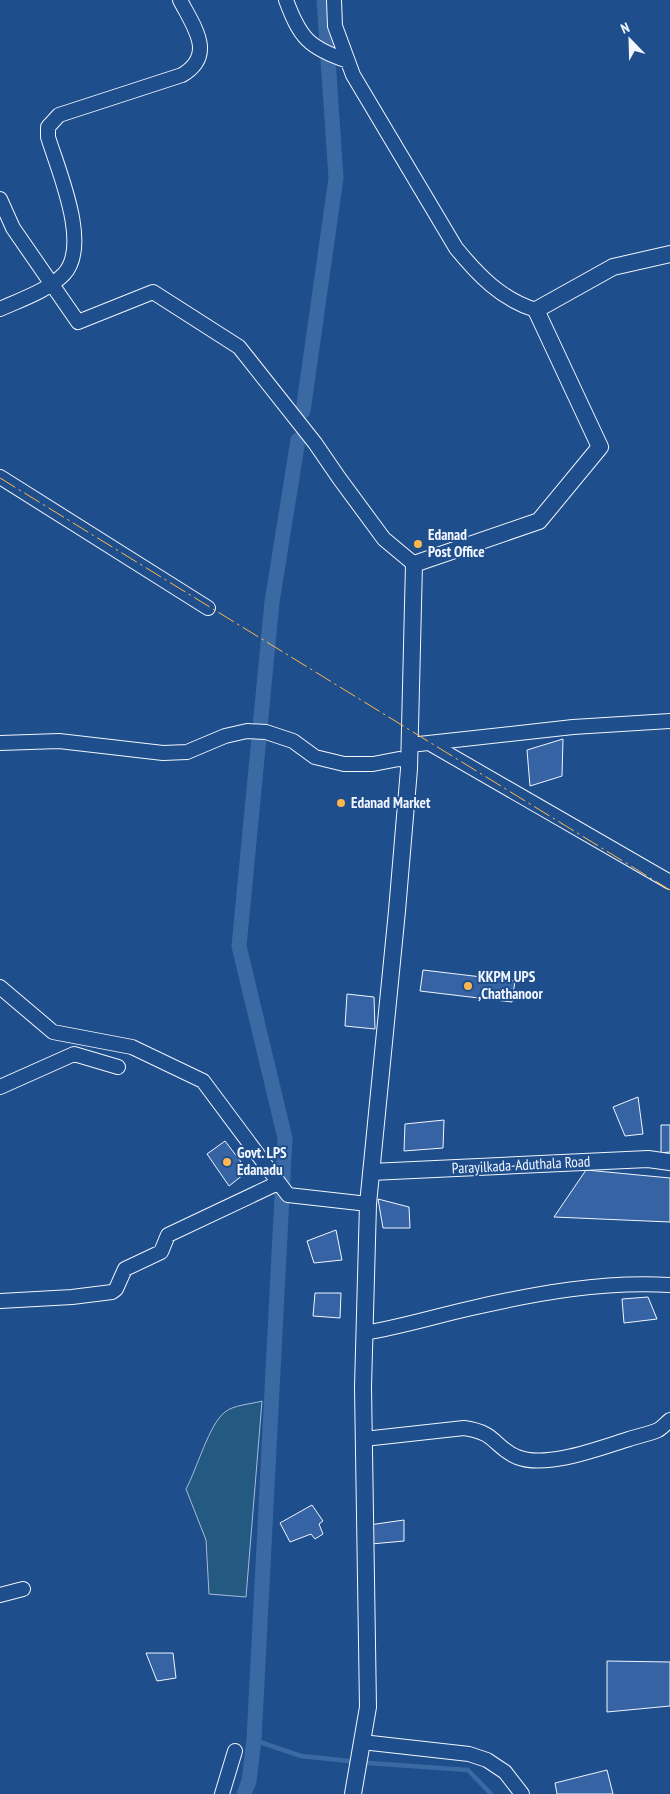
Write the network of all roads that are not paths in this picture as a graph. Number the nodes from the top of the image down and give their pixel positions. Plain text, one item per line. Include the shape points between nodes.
1 (180, 0) edge
2 (286, 0) edge
3 (334, 0) edge
4 (342, 59) junction
5 (0, 199) edge
6 (670, 254) edge
7 (52, 283) junction
8 (0, 309) edge
9 (536, 310) junction
10 (0, 477) edge
11 (414, 564) junction
12 (208, 608) dead end
13 (670, 721) edge
14 (0, 742) edge
15 (429, 742) junction
16 (410, 745) junction
17 (409, 761) junction
18 (670, 882) edge
19 (0, 987) edge
20 (118, 1066) dead end
21 (0, 1087) edge
22 (670, 1162) edge
23 (371, 1172) junction
24 (278, 1183) junction
25 (368, 1204) junction
26 (670, 1285) edge
27 (0, 1301) edge
28 (364, 1333) junction
29 (670, 1420) edge
30 (364, 1439) junction
31 (23, 1589) dead end
32 (0, 1595) edge
33 (361, 1748) junction
34 (235, 1751) dead end
35 (355, 1788) edge
36 (222, 1794) edge
37 (522, 1794) edge

1 - 7 street via 200,46 201,55 190,70 59,115 48,128 72,217 75,245 72,261 64,274
2 - 4 street via 302,34 311,45
3 - 4 street via 335,26
4 - 9 street via 456,248 476,273 502,294 519,305
5 - 7 street via 13,228
6 - 9 street via 613,267
7 - 8 street
7 - 11 street via 78,322 154,292 239,348 315,442 384,539
9 - 11 street via 600,447 539,521
10 - 12 street
11 - 16 street
13 - 15 street via 572,727
14 - 17 street via 59,741 163,753 187,752 225,736 247,731 266,732 293,742 315,757 344,764
15 - 16 street
15 - 18 street
16 - 17 street
17 - 23 street
19 - 24 street via 53,1032 132,1047 203,1080
20 - 21 street via 74,1054
22 - 23 street, Parayilkada-Aduthala Road via 648,1159
23 - 25 street
24 - 25 street via 288,1196
24 - 27 street via 168,1235 161,1252 125,1269 112,1292
25 - 28 street
26 - 28 street via 639,1284 538,1294 470,1308 403,1327
28 - 30 street
29 - 30 street via 658,1430 565,1458 533,1460 517,1457 481,1430 464,1428
30 - 33 street via 368,1707
31 - 32 street
33 - 35 street
33 - 37 street via 469,1754 487,1760 505,1772
34 - 36 street

